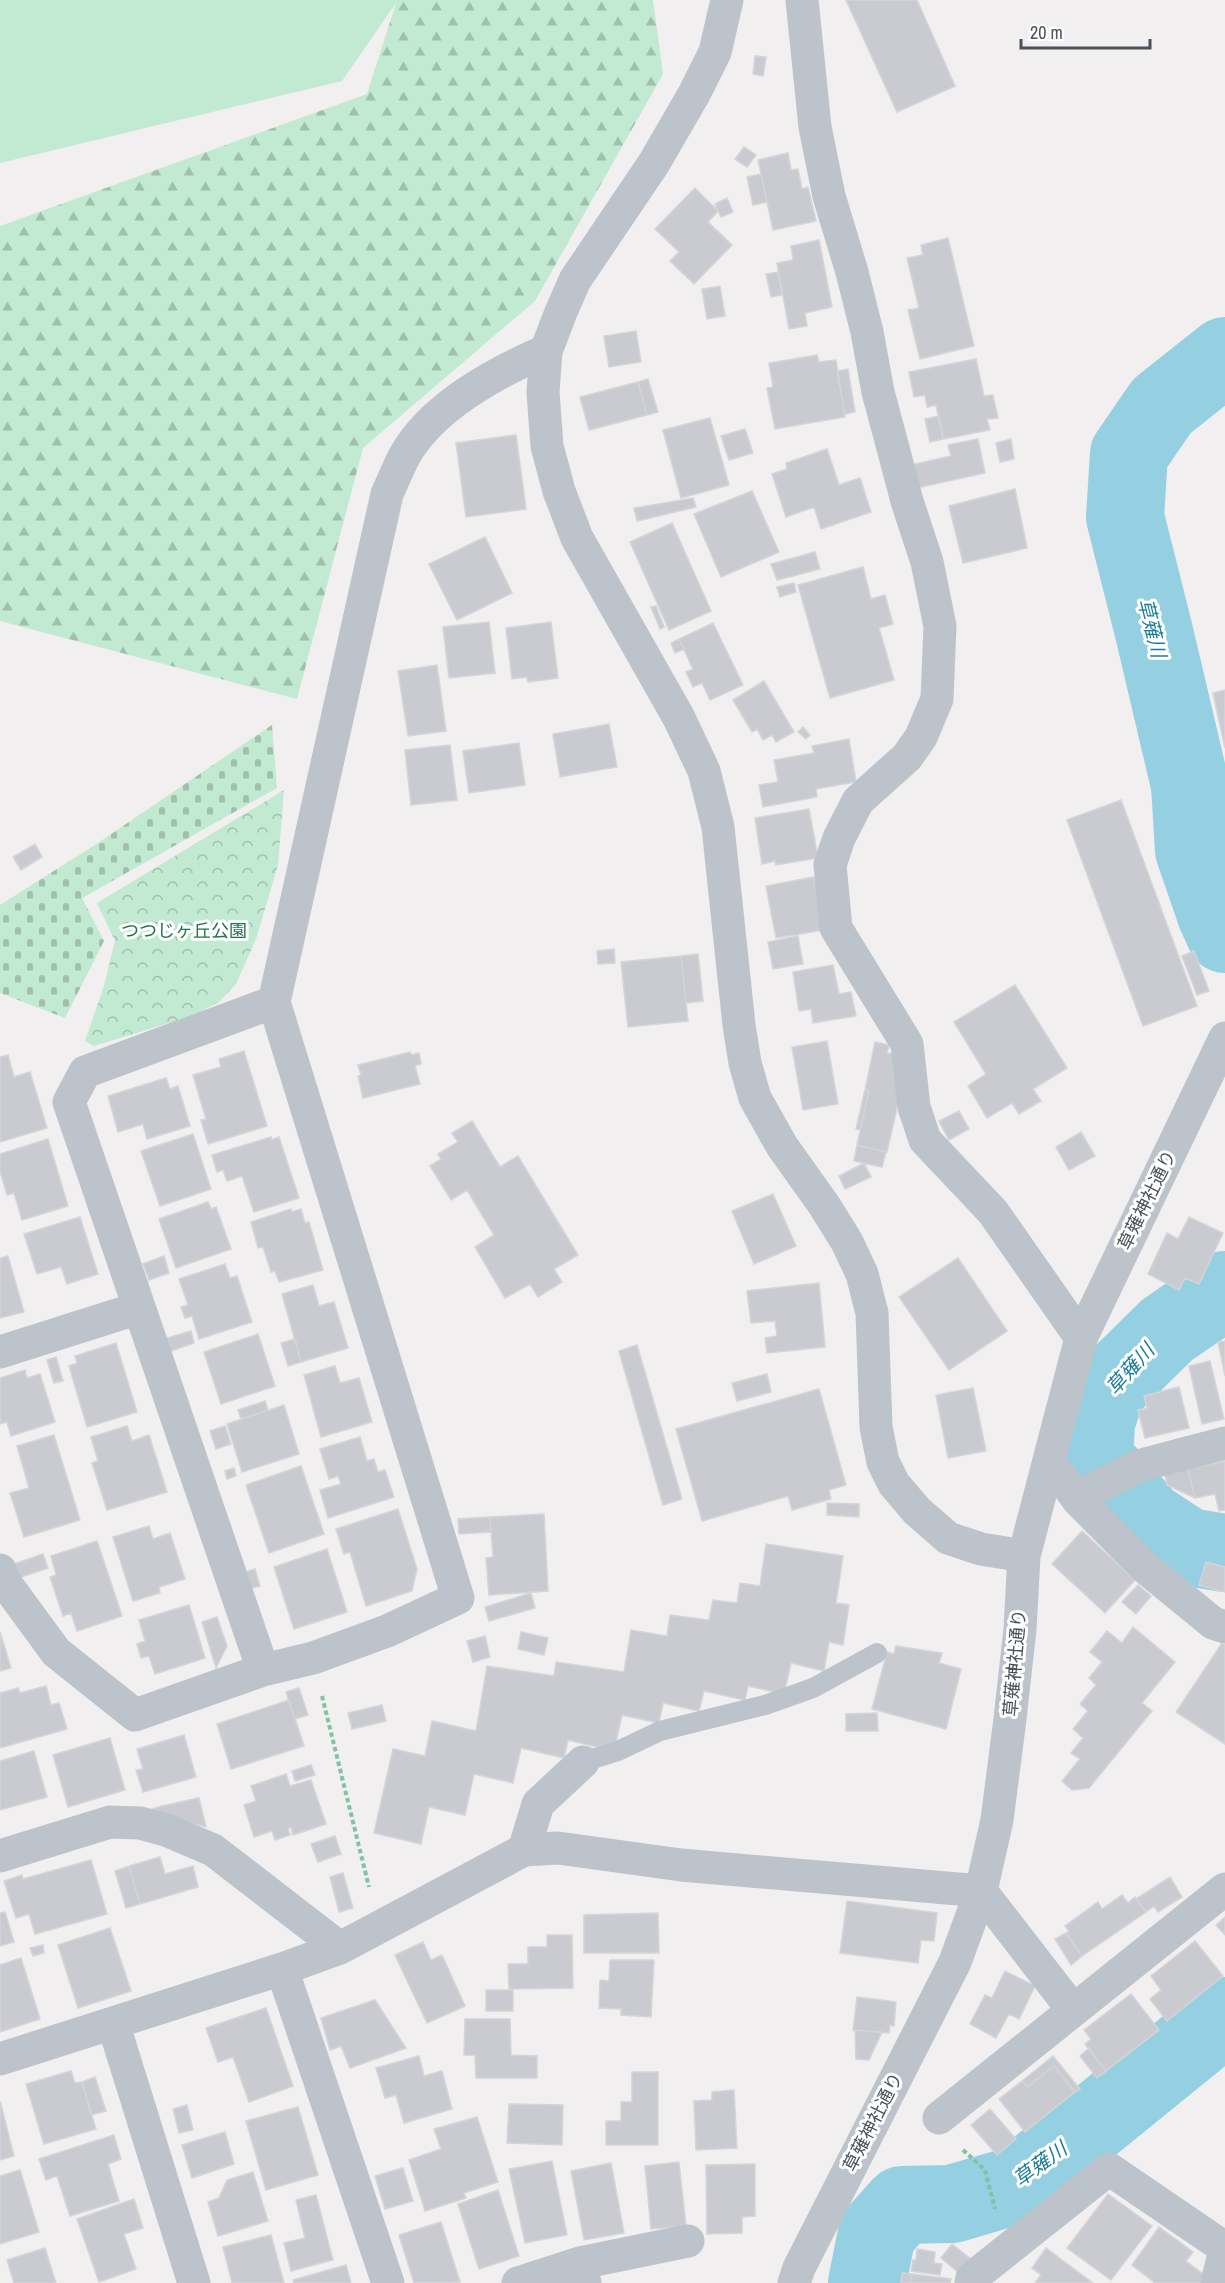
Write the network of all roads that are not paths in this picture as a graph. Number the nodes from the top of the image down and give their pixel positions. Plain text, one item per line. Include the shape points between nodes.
1 (727, 0) edge
2 (802, 0) edge
3 (546, 351) junction
4 (274, 1002) junction
5 (1225, 1038) edge
6 (139, 1308) junction
7 (1081, 1338) junction
8 (0, 1352) edge
9 (1225, 1443) edge
10 (1050, 1461) junction
11 (1085, 1495) junction
12 (1024, 1556) junction
13 (0, 1570) edge
14 (1225, 1627) edge
15 (877, 1653) dead end
16 (263, 1670) junction
17 (583, 1762) joint
18 (524, 1850) junction
19 (0, 1856) edge
20 (1225, 1889) edge
21 (981, 1891) junction
22 (340, 1948) junction
23 (282, 1969) junction
24 (1073, 2010) junction
25 (113, 2023) junction
26 (0, 2059) edge
27 (939, 2118) dead end
28 (688, 2241) dead end
29 (1225, 2249) edge
30 (582, 2273) edge
31 (194, 2283) edge
32 (388, 2283) edge
33 (518, 2283) edge
34 (794, 2283) edge
35 (971, 2283) edge
36 (1217, 2283) edge

1 - 3 street via 715,52 694,94 654,163 575,280
2 - 7 street via 815,127 830,196 867,332 878,392 927,562 940,626 937,699 921,737 907,757 858,801 839,838 830,865 836,928 907,1044 914,1107 925,1140 993,1212
3 - 4 street via 489,379 428,425 405,454 387,494
3 - 12 street via 543,392 547,446 559,491 577,538 669,698 704,771 718,827 739,1024 755,1098 824,1204 862,1274 872,1313 876,1427 883,1461 894,1484 948,1538 981,1549
4 - 6 street via 85,1072 69,1102
4 - 16 street via 458,1598 387,1631 313,1658
5 - 7 street, 草薙神社通り
6 - 8 street
6 - 16 street
7 - 10 street, 草薙神社通り
9 - 11 street via 1138,1466
10 - 11 street
10 - 12 street, 草薙神社通り
11 - 14 street via 1146,1569 1213,1623
12 - 21 street, 草薙神社通り via 1010,1719 997,1820
13 - 16 street via 3,1581 56,1652 135,1715
15 - 17 lane via 813,1688 765,1705 660,1731
17 - 18 street via 538,1804
18 - 21 street via 558,1848 681,1865
18 - 22 street
19 - 22 street via 110,1822 140,1823 166,1830 213,1850
20 - 24 street
21 - 24 street
21 - 34 street, 草薙神社通り via 955,1962
22 - 23 street
23 - 25 street
23 - 32 street
24 - 27 street
25 - 26 street
25 - 31 street
28 - 30 street
29 - 35 street via 1109,2169 972,2277
29 - 36 street
30 - 33 street

